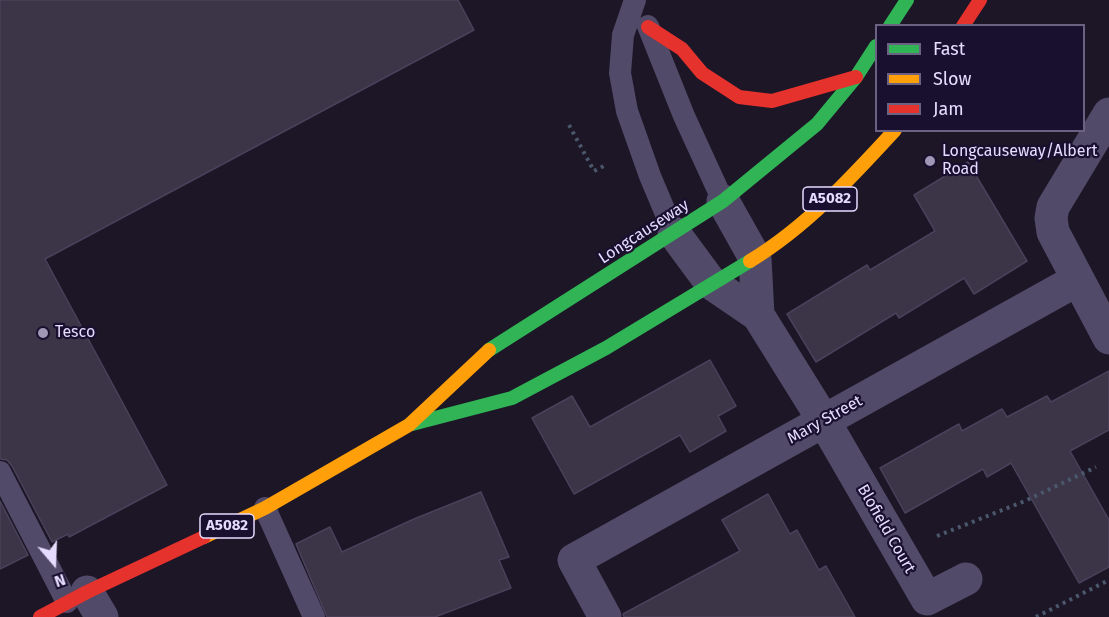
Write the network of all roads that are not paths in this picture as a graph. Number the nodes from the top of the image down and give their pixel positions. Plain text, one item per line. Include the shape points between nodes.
1 (636, 0) edge
2 (907, 0) edge
3 (980, 0) edge
4 (891, 24) edge
5 (964, 24) edge
6 (648, 27) junction
7 (875, 48) edge
8 (856, 77) junction
9 (1109, 114) edge
10 (893, 132) edge
11 (723, 201) junction
12 (674, 233) junction
13 (755, 258) junction
14 (1077, 280) junction
15 (711, 283) junction
16 (758, 315) junction
17 (1109, 338) edge
18 (824, 421) junction
19 (409, 425) junction
20 (0, 471) edge
21 (265, 508) junction
22 (966, 579) dead end
23 (85, 604) edge
24 (40, 617) edge
25 (314, 617) edge
26 (605, 617) edge

1 - 6 lane
1 - 12 lane via 623,35 620,73 630,120
2 - 4 main road
3 - 5 main road
6 - 8 main road via 682,49 702,73 739,97 772,101
6 - 11 lane
7 - 8 main road, Longcauseway / A5082
8 - 11 main road, Longcauseway / A5082 via 817,124
9 - 14 street via 1053,207 1053,232
10 - 13 main road, Longcauseway / A5082 via 841,189
11 - 12 main road, Longcauseway / A5082
11 - 13 street
12 - 15 street
12 - 19 main road, Longcauseway / A5082 via 484,352
13 - 15 main road, Longcauseway / A5082
13 - 16 street
14 - 17 street
14 - 18 street, Mary Street
15 - 16 street
15 - 19 main road, Longcauseway / A5082 via 606,348 512,398
16 - 18 street, Blofield Court
18 - 22 street, Blofield Court via 927,599
18 - 26 street, Mary Street via 574,560
19 - 21 main road, Longcauseway / A5082
20 - 23 lane
21 - 23 main road, Longcauseway / A5082
21 - 25 lane
23 - 24 main road, Longcauseway / A5082

